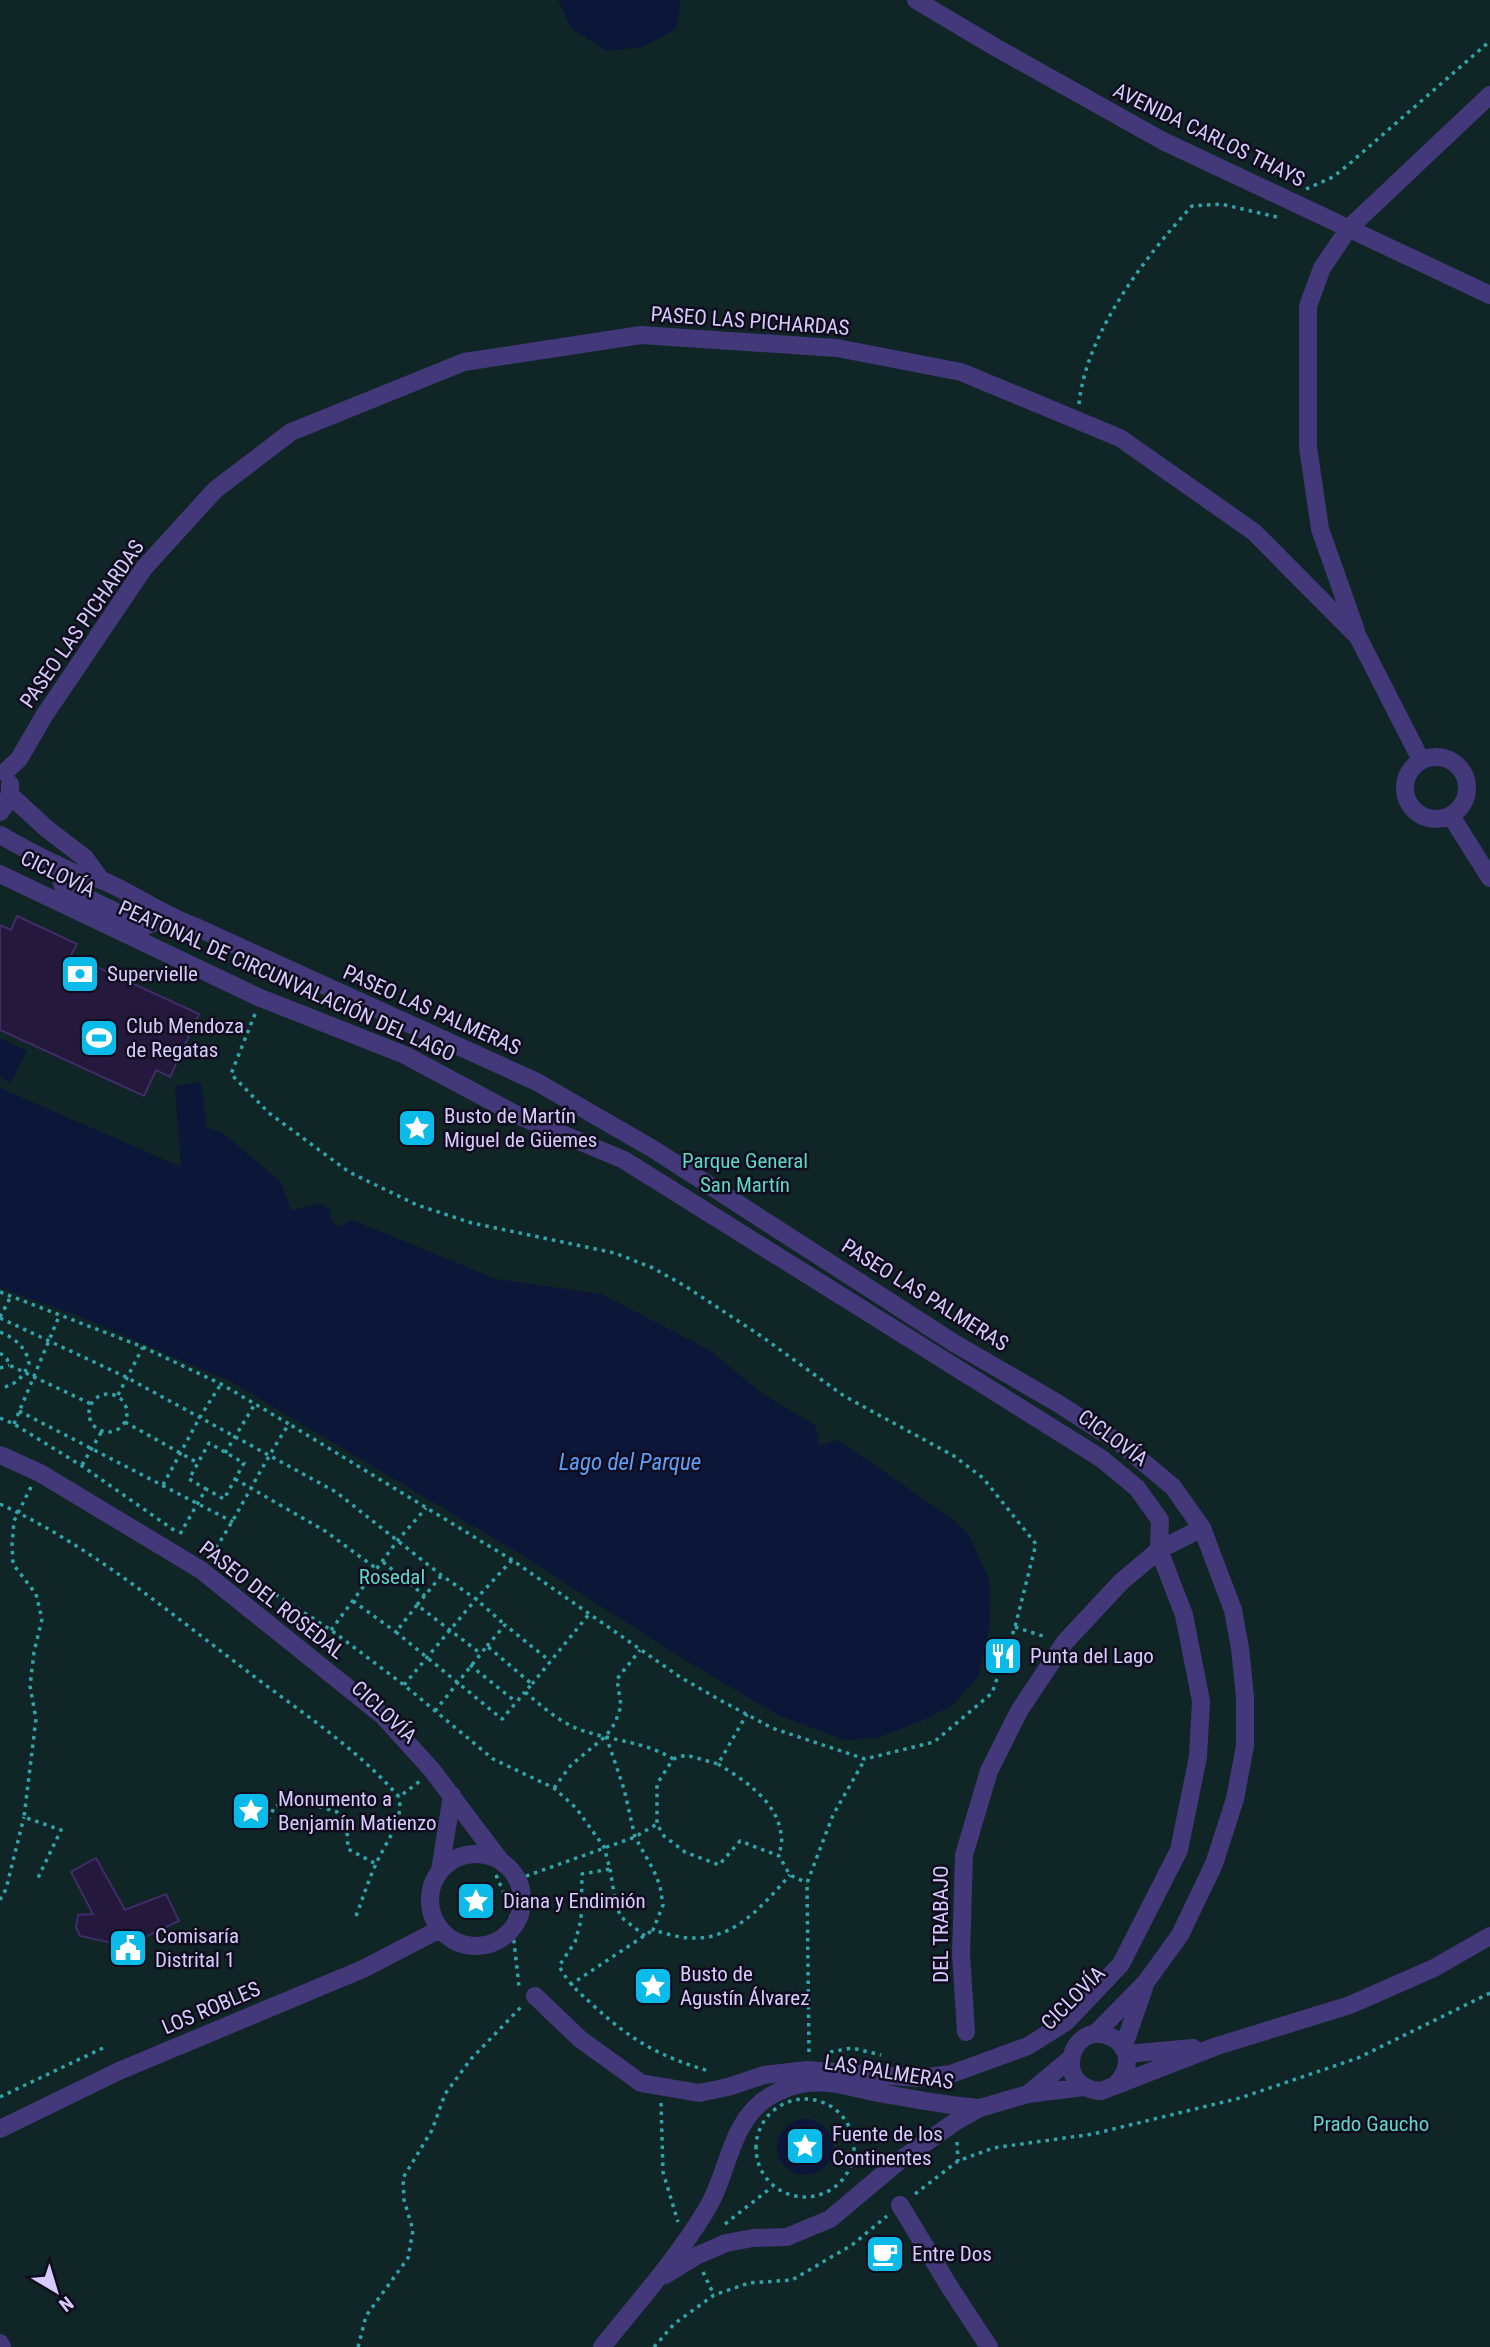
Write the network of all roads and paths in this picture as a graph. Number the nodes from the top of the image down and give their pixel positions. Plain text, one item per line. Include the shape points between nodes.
1 (916, 0) edge
2 (1490, 41) edge
3 (1490, 95) edge
4 (1289, 199) junction
5 (1282, 218) dead end
6 (1349, 228) junction
7 (1490, 295) edge
8 (1077, 420) junction
9 (1358, 637) junction
10 (1421, 760) junction
11 (3, 769) edge
12 (10, 795) junction
13 (0, 812) edge
14 (1451, 816) junction
15 (0, 835) edge
16 (56, 864) junction
17 (0, 874) edge
18 (1490, 878) edge
19 (102, 880) junction
20 (168, 917) junction
21 (258, 997) junction
22 (0, 1292) edge
23 (11, 1296) junction
24 (60, 1314) junction
25 (0, 1318) edge
26 (0, 1332) edge
27 (48, 1341) junction
28 (143, 1347) junction
29 (0, 1353) edge
30 (9, 1365) junction
31 (0, 1368) edge
32 (26, 1372) junction
33 (34, 1375) junction
34 (126, 1377) junction
35 (221, 1384) junction
36 (0, 1388) edge
37 (118, 1396) junction
38 (91, 1404) junction
39 (255, 1404) junction
40 (19, 1410) junction
41 (200, 1417) junction
42 (0, 1418) edge
43 (125, 1422) junction
44 (13, 1424) junction
45 (289, 1424) junction
46 (102, 1431) junction
47 (235, 1436) junction
48 (92, 1448) junction
49 (180, 1453) junction
50 (225, 1453) junction
51 (0, 1455) edge
52 (268, 1455) junction
53 (198, 1462) junction
54 (82, 1466) junction
55 (40, 1473) junction
56 (235, 1479) junction
57 (162, 1485) junction
58 (251, 1488) junction
59 (206, 1489) junction
60 (198, 1503) junction
61 (0, 1504) edge
62 (426, 1508) junction
63 (18, 1512) junction
64 (233, 1522) junction
65 (1202, 1528) junction
66 (398, 1540) junction
67 (201, 1547) dead end
68 (1159, 1550) junction
69 (212, 1553) junction
70 (512, 1560) junction
71 (383, 1561) junction
72 (377, 1569) junction
73 (201, 1570) junction
74 (441, 1575) junction
75 (425, 1596) junction
76 (476, 1599) junction
77 (353, 1601) junction
78 (417, 1605) junction
79 (590, 1613) junction
80 (505, 1625) junction
81 (1015, 1627) junction
82 (331, 1630) junction
83 (451, 1630) junction
84 (396, 1632) junction
85 (1065, 1642) junction
86 (487, 1646) junction
87 (640, 1650) junction
88 (480, 1653) junction
89 (428, 1658) junction
90 (550, 1661) junction
91 (470, 1665) junction
92 (457, 1682) junction
93 (532, 1684) junction
94 (404, 1685) junction
95 (525, 1692) junction
96 (516, 1702) junction
97 (435, 1711) junction
98 (747, 1714) junction
99 (606, 1736) junction
100 (673, 1759) junction
101 (864, 1759) junction
102 (718, 1764) junction
103 (432, 1770) junction
104 (554, 1788) junction
105 (452, 1796) junction
106 (399, 1797) junction
107 (24, 1817) junction
108 (268, 1820) dead end
109 (657, 1824) junction
110 (635, 1838) junction
111 (604, 1847) junction
112 (779, 1856) junction
113 (490, 1857) junction
114 (376, 1864) junction
115 (610, 1869) junction
116 (440, 1871) junction
117 (790, 1875) junction
118 (518, 1879) junction
119 (37, 1880) dead end
120 (807, 1883) junction
121 (0, 1900) edge
122 (356, 1916) dead end
123 (440, 1929) junction
124 (512, 1929) junction
125 (653, 1930) junction
126 (645, 1936) junction
127 (1490, 1936) edge
128 (1146, 1982) junction
129 (569, 1985) junction
130 (1490, 1993) edge
131 (532, 1998) junction
132 (965, 2032) dead end
133 (1095, 2034) junction
134 (1217, 2046) junction
135 (105, 2047) dead end
136 (1125, 2051) junction
137 (889, 2058) dead end
138 (1070, 2059) junction
139 (713, 2072) dead end
140 (1117, 2083) junction
141 (664, 2087) junction
142 (1084, 2087) junction
143 (1028, 2094) junction
144 (0, 2097) edge
145 (980, 2108) junction
146 (0, 2129) edge
147 (772, 2187) junction
148 (900, 2205) junction
149 (722, 2227) dead end
150 (690, 2250) junction
151 (714, 2295) junction
152 (358, 2347) edge
153 (602, 2347) edge
154 (654, 2347) edge
155 (989, 2347) edge

1 - 4 street, AVENIDA CARLOS THAYS via 1163,141
2 - 4 path via 1333,177
3 - 6 street
4 - 6 street, AVENIDA CARLOS THAYS
5 - 8 path via 1221,204 1192,206 1162,239 1110,317 1080,390
6 - 7 street, AVENIDA CARLOS THAYS
6 - 9 street via 1322,268 1308,306 1308,447 1320,530
8 - 9 street, PASEO LAS PICHARDAS via 1120,438 1254,532
8 - 11 street, PASEO LAS PICHARDAS via 961,372 837,348 641,335 464,362 291,432 215,490 144,568 19,759
9 - 10 street, PASEO LAS PICHARDAS
10 - 14 street via 1408,774 1408,803 1422,816
10 - 14 street via 1443,757 1461,768 1468,789 1460,809
11 - 12 street
12 - 13 street
12 - 19 street via 85,859
14 - 18 street
15 - 16 street
16 - 19 street
16 - 20 street via 63,886 145,926
17 - 21 street, PEATONAL DE CIRCUNVALACIÓN DEL LAGO
19 - 20 street
20 - 65 street, PASEO LAS PALMERAS via 537,1082 653,1149 954,1343 1124,1446 1173,1487
21 - 68 street, PEATONAL DE CIRCUNVALACIÓN DEL LAGO via 405,1055 517,1115 624,1160 1102,1459 1137,1488 1160,1520
21 - 81 path via 231,1074 269,1113 349,1172 417,1205 472,1223 615,1253 653,1268 761,1336 844,1396 954,1456 983,1478 1035,1544
22 - 23 path
23 - 24 path
23 - 25 path
24 - 27 path
24 - 28 path
25 - 27 path
26 - 32 path via 23,1347 29,1364
27 - 33 path
27 - 34 path
28 - 34 path
28 - 35 path
29 - 30 path
30 - 31 path
30 - 32 path
32 - 33 path
32 - 36 path via 14,1385
33 - 38 path
33 - 40 path
34 - 37 path
34 - 41 path
35 - 39 path
35 - 41 path
37 - 38 path via 106,1394
37 - 43 path via 126,1405
38 - 46 path via 89,1417
39 - 45 path
39 - 47 path
40 - 44 path
40 - 48 path
41 - 47 path
41 - 49 path
42 - 44 path
43 - 46 path via 115,1431
43 - 49 path
44 - 54 path
45 - 52 path
45 - 62 path
46 - 48 path
47 - 50 path
47 - 52 path
48 - 54 path
48 - 57 path
49 - 53 path
49 - 57 path
50 - 53 path via 209,1443
50 - 56 path via 244,1463
51 - 55 street, PASEO DEL ROSEDAL
52 - 58 path
52 - 66 path via 336,1492
53 - 59 path via 188,1479
54 - 60 path via 180,1534
55 - 63 path
55 - 73 street, PASEO DEL ROSEDAL
56 - 58 path
56 - 59 path via 224,1499
57 - 60 path
58 - 64 path
58 - 72 path via 325,1531
59 - 60 path
60 - 64 path
61 - 63 path
62 - 66 path
62 - 70 path
63 - 106 path via 107,1565 357,1754
63 - 107 path via 13,1564 36,1594 42,1619 30,1686 36,1719
64 - 69 path
65 - 68 street, DEL TRABAJO
65 - 128 street, PASEO LAS PALMERAS via 1233,1610 1245,1697 1245,1746 1236,1798 1214,1864 1180,1935
66 - 71 path
66 - 74 path
67 - 69 path
68 - 85 street, DEL TRABAJO via 1121,1582
68 - 141 street, PEATONAL DE CIRCUNVALACIÓN DEL LAGO via 1184,1615 1201,1701 1198,1757 1179,1850 1121,1964 1066,2022 1028,2046 951,2074 919,2078 807,2070 764,2075 699,2093
69 - 73 path
69 - 82 path
70 - 76 path
70 - 79 path
71 - 72 path
71 - 75 path
72 - 77 path
73 - 103 street, PASEO DEL ROSEDAL via 383,1716
74 - 75 path
74 - 76 path
75 - 78 path
76 - 80 path
76 - 83 path
77 - 82 path
77 - 84 path
78 - 83 path
78 - 84 path
79 - 87 path
79 - 90 path
80 - 86 path
80 - 90 path
81 - 85 path
81 - 101 path via 992,1693 934,1742
82 - 94 path
83 - 88 path
83 - 89 path
84 - 89 path
85 - 132 street, DEL TRABAJO via 1019,1711 989,1771 964,1855 961,1954
86 - 88 path
86 - 93 path
87 - 98 path
87 - 99 path via 617,1679 621,1706
88 - 91 path
89 - 92 path
89 - 94 path
90 - 93 path
91 - 92 path
91 - 96 path
92 - 96 path via 502,1719
92 - 97 path
93 - 95 path
94 - 97 path
95 - 96 path
95 - 99 path via 554,1716 583,1731
97 - 104 path via 493,1759
98 - 101 path via 772,1728
98 - 102 path
99 - 100 path
99 - 104 path via 571,1765
99 - 110 path
100 - 102 path via 686,1755
100 - 109 path via 657,1784
101 - 120 path via 833,1815
102 - 112 path via 745,1781 778,1818
103 - 105 street, PASEO DEL ROSEDAL
103 - 106 path
104 - 111 path via 576,1808
105 - 113 street, PASEO DEL ROSEDAL
105 - 116 street
106 - 114 path via 396,1824
107 - 119 path via 61,1830
107 - 121 path
108 - 114 path via 275,1806 286,1804 337,1812 347,1830 348,1849
109 - 110 path
109 - 112 path via 685,1853 719,1865 740,1841
110 - 111 path
110 - 125 path via 660,1886 663,1905
111 - 115 path
111 - 118 path
112 - 117 path
113 - 116 street via 461,1856
113 - 118 street, PASEO DEL ROSEDAL via 510,1868
113 - 124 path via 506,1894
114 - 122 path
115 - 126 path via 621,1917
115 - 129 path via 582,1874 581,1920 575,1942 559,1966
116 - 123 street via 430,1900
117 - 120 path
117 - 125 path via 761,1907 730,1931 690,1938
118 - 124 street via 523,1906
120 - 137 path via 809,2056 852,2048
123 - 124 street via 460,1944 479,1946 497,1941
123 - 146 street, LOS ROBLES via 363,1969 119,2071
124 - 131 path via 519,1986
125 - 126 path
126 - 129 path
127 - 134 street via 1434,1968 1350,2005
128 - 133 street
128 - 136 street
129 - 139 path via 622,2032 675,2061
130 - 148 path via 1359,2057 1240,2098 1093,2134 993,2148 958,2161
131 - 141 street via 641,2083
131 - 152 path via 471,2059 446,2094 432,2130 403,2178 413,2230 408,2258 366,2316
133 - 136 street via 1116,2040
133 - 138 street via 1079,2042
134 - 136 street
134 - 140 street
135 - 144 path
136 - 140 street via 1125,2073
138 - 142 street via 1073,2075
138 - 143 street, LAS PALMERAS
140 - 142 street via 1101,2091
141 - 150 path via 663,2172
142 - 143 street, LAS PALMERAS
143 - 145 street, LAS PALMERAS
145 - 150 street, LAS PALMERAS via 899,2161 830,2219 787,2237 752,2238
145 - 150 street, LAS PALMERAS via 833,2083 806,2083 774,2094 756,2106 740,2128
147 - 147 path via 802,2197 819,2195 844,2178 854,2149 849,2127 835,2108 814,2100 789,2101 763,2122 755,2155
147 - 149 path
148 - 151 path via 852,2245 792,2280 749,2283
148 - 155 street
150 - 151 path
150 - 153 street, LAS PALMERAS via 656,2280
151 - 154 path via 674,2324

